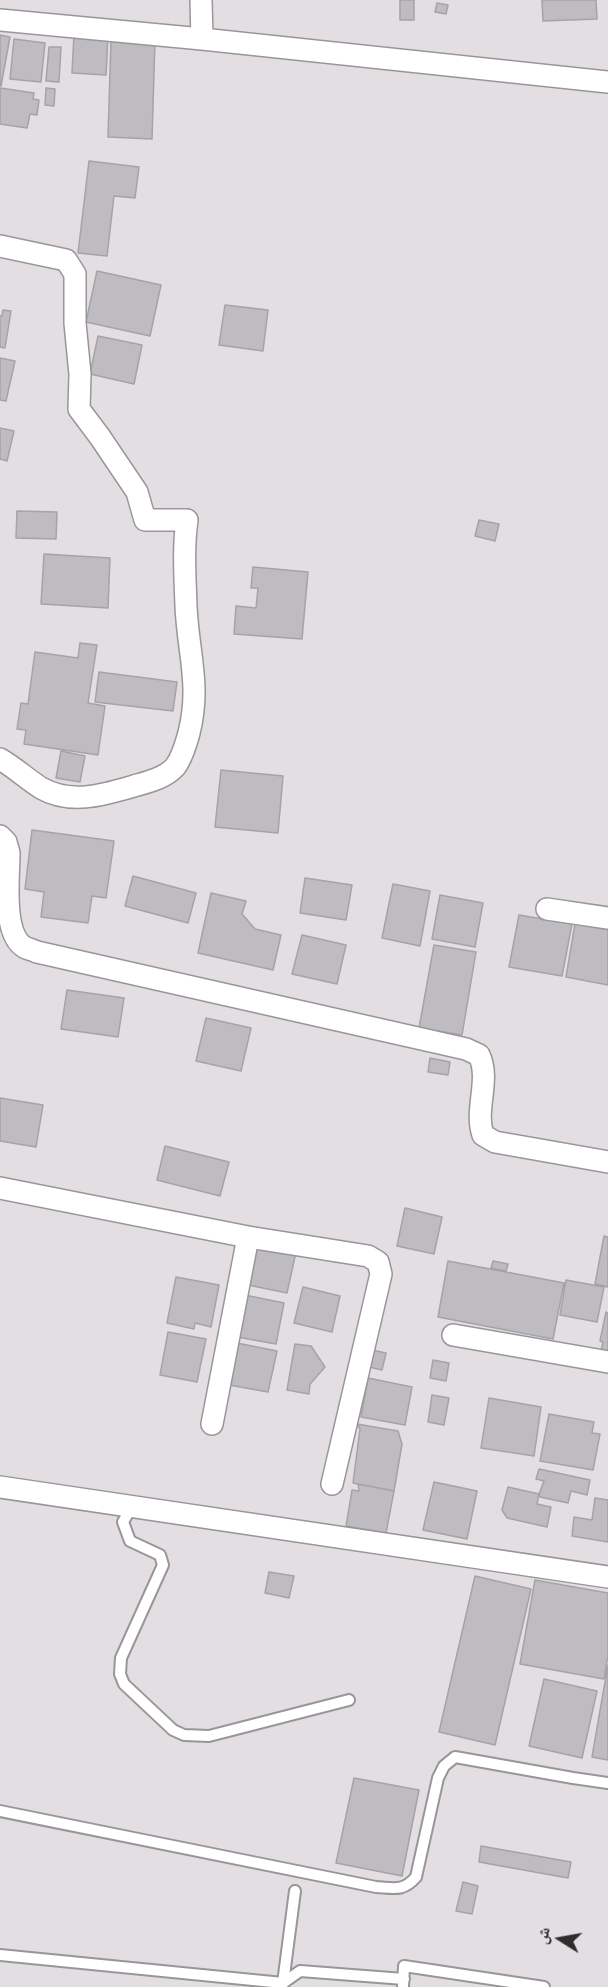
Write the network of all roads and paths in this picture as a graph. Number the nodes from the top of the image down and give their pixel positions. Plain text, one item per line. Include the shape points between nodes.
1 (201, 0) edge
2 (0, 20) edge
3 (202, 39) junction
4 (608, 82) edge
5 (0, 246) edge
6 (0, 759) edge
7 (0, 836) edge
8 (547, 909) dead end
9 (608, 918) edge
10 (608, 1162) edge
11 (0, 1188) edge
12 (248, 1237) junction
13 (453, 1335) dead end
14 (608, 1362) edge
15 (212, 1424) dead end
16 (332, 1484) dead end
17 (0, 1487) edge
18 (132, 1506) junction
19 (608, 1577) edge
20 (349, 1700) dead end
21 (608, 1783) edge
22 (0, 1811) edge
23 (295, 1891) dead end
24 (0, 1954) edge
25 (404, 1983) edge
26 (283, 1985) edge
27 (544, 1987) edge

1 - 3 street
2 - 3 street
3 - 4 street
5 - 6 street via 66,260 75,274 79,409 137,492 145,520 187,520 183,546 186,608 195,682 194,715 186,745 175,767 156,780 102,795 57,796
7 - 10 street via 9,853 9,923 24,947 466,1049 479,1055 484,1066 479,1124 483,1136 495,1142
8 - 9 street
11 - 12 street
12 - 15 street
12 - 16 street via 368,1256 378,1262 381,1274
13 - 14 street
17 - 18 street
18 - 19 street
18 - 20 lane via 123,1522 130,1540 160,1555 164,1565 121,1658 120,1674 124,1684 173,1730 184,1736 209,1736
21 - 22 lane via 454,1756 438,1778 416,1877 398,1889
23 - 26 lane
24 - 26 lane
25 - 26 lane via 300,1971
25 - 27 lane via 404,1966

